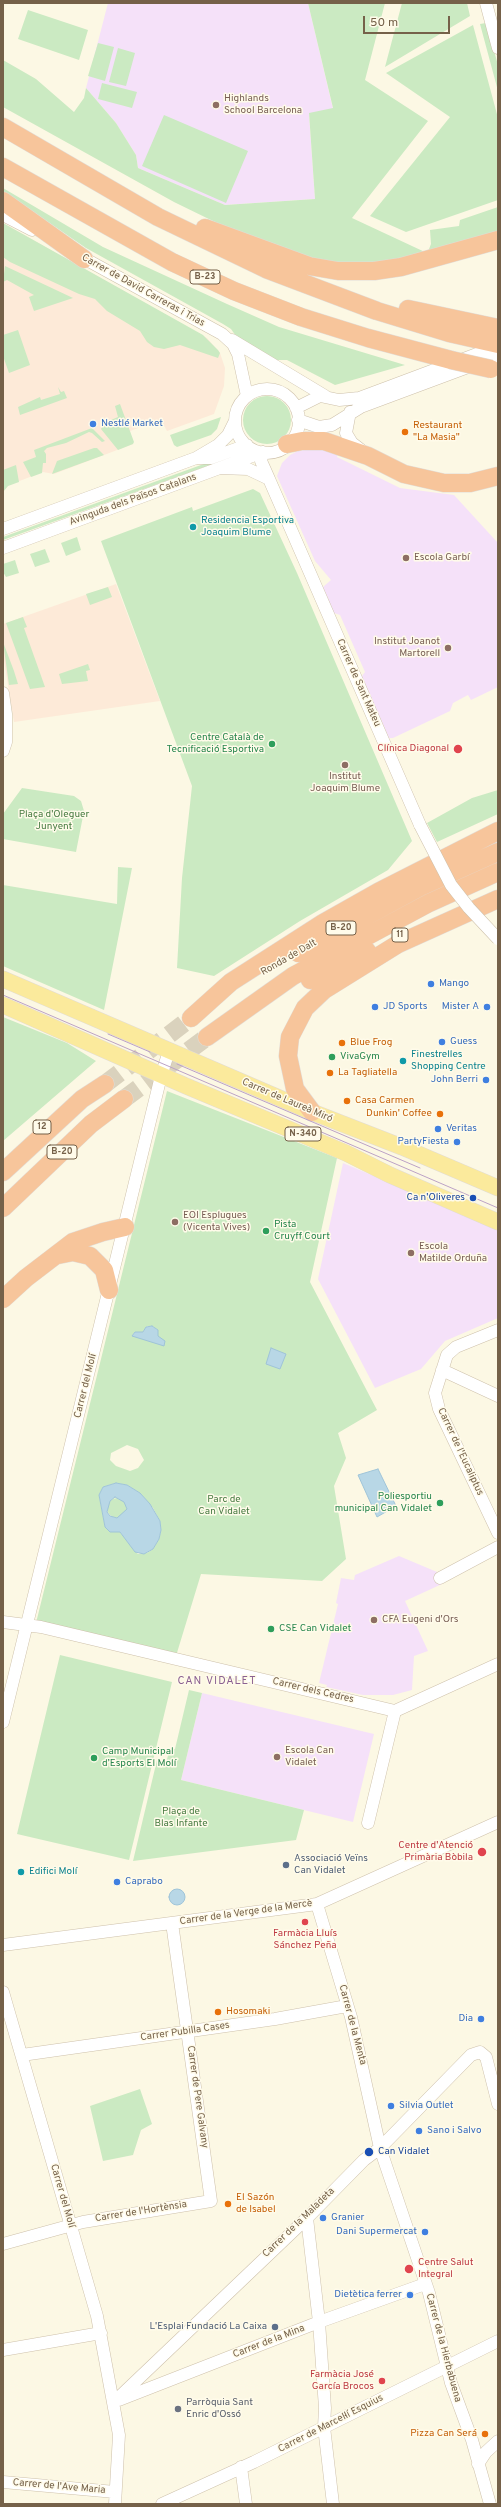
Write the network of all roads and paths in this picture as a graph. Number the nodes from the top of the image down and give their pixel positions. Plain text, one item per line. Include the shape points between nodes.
1 (486, 3) edge
2 (498, 48) edge
3 (3, 127) edge
4 (3, 167) edge
5 (104, 186) junction
6 (3, 201) edge
7 (3, 215) edge
8 (498, 240) edge
9 (212, 244) junction
10 (84, 259) junction
11 (498, 328) edge
12 (222, 334) junction
13 (498, 345) edge
14 (494, 369) edge
15 (247, 396) junction
16 (325, 396) junction
17 (296, 408) junction
18 (350, 412) junction
19 (298, 420) junction
20 (235, 421) junction
21 (288, 444) junction
22 (247, 445) junction
23 (263, 452) junction
24 (368, 456) junction
25 (196, 458) junction
26 (219, 468) junction
27 (498, 476) edge
28 (269, 479) junction
29 (3, 529) edge
30 (3, 548) edge
31 (3, 693) edge
32 (3, 751) edge
33 (498, 831) edge
34 (498, 852) edge
35 (498, 872) edge
36 (498, 892) edge
37 (498, 899) edge
38 (498, 939) edge
39 (3, 978) edge
40 (3, 1005) edge
41 (252, 1005) junction
42 (208, 1037) tunnel mouth
43 (169, 1051) junction
44 (161, 1076) junction
45 (105, 1084) tunnel mouth
46 (82, 1099) junction
47 (124, 1099) tunnel mouth
48 (312, 1112) junction
49 (3, 1157) edge
50 (3, 1172) edge
51 (498, 1188) edge
52 (3, 1208) edge
53 (498, 1222) edge
54 (125, 1227) junction
55 (55, 1256) junction
56 (110, 1290) junction
57 (3, 1299) edge
58 (498, 1330) edge
59 (442, 1370) junction
60 (498, 1396) edge
61 (498, 1533) edge
62 (498, 1546) edge
63 (440, 1578) dead end
64 (3, 1622) edge
65 (27, 1626) junction
66 (498, 1664) edge
67 (395, 1710) junction
68 (3, 1722) edge
69 (498, 1822) edge
70 (368, 1823) dead end
71 (317, 1904) junction
72 (172, 1923) junction
73 (3, 1945) edge
74 (3, 1992) edge
75 (347, 2006) junction
76 (188, 2031) junction
77 (22, 2055) junction
78 (498, 2104) edge
79 (380, 2148) junction
80 (211, 2201) joint
81 (307, 2218) junction
82 (70, 2225) junction
83 (3, 2244) edge
84 (425, 2284) junction
85 (319, 2322) junction
86 (101, 2333) junction
87 (498, 2341) edge
88 (3, 2350) edge
89 (448, 2366) junction
90 (114, 2402) junction
91 (324, 2427) junction
92 (498, 2441) edge
93 (478, 2464) junction
94 (241, 2467) junction
95 (3, 2482) edge
96 (115, 2498) edge
97 (162, 2504) edge
98 (246, 2504) edge
99 (333, 2504) edge
100 (490, 2504) edge

1 - 2 street
3 - 5 highway
4 - 14 highway, B-23, bridge via 172,262 234,290 301,317 451,360
5 - 8 highway via 229,238 309,266 338,271 401,267
5 - 9 highway
6 - 10 highway
7 - 10 street, Carrer de David Carreras i Trias
9 - 11 highway via 412,310
9 - 13 highway via 330,295 449,333
10 - 12 street, Carrer de David Carreras i Trias
12 - 15 street, Carrer de David Carreras i Trias via 233,344 238,354
12 - 16 street
13 - 16 street via 359,398 339,400
14 - 18 street
15 - 17 street via 263,389 277,391 288,397
15 - 20 street via 239,407
16 - 17 street via 313,398
17 - 19 street
18 - 19 street via 325,427
18 - 24 street via 346,425 348,438
19 - 21 street via 296,434
20 - 22 street via 239,436
20 - 25 street, Avinguda dels Països Catalans via 228,435 218,445
21 - 23 street via 276,451
21 - 24 highway via 324,441
22 - 23 street
22 - 25 street via 211,458
23 - 26 street, Avinguda dels Països Catalans
23 - 28 street, Carrer de Sant Mateu via 262,461
24 - 27 highway via 404,474 439,482 470,483
25 - 29 street, Avinguda dels Països Catalans
26 - 28 street via 248,469
26 - 30 street, Avinguda dels Països Catalans
28 - 38 street, Carrer de Sant Mateu, bridge via 420,824 451,885
31 - 32 street via 6,714 6,742
33 - 34 highway, Ronda de Dalt / B-20 via 323,923 231,982 191,1018 334,932 420,887
35 - 41 highway, Ronda de Dalt / B-20 via 429,903 293,976
36 - 41 highway, 11 via 434,919 304,983
37 - 48 highway via 398,944 324,990 305,1008 291,1032 288,1056 295,1090
39 - 43 main road, Carrer de Laureà Miró / N-340
40 - 44 main road, N-340
41 - 42 highway, Ronda de Dalt
43 - 44 street, Carrer del Molí
43 - 48 main road, Carrer de Laureà Miró / N-340
44 - 53 main road, N-340 via 320,1141
44 - 54 street, Carrer del Molí
45 - 46 highway, B-20
46 - 49 highway, 12
46 - 50 highway, B-20
47 - 52 highway, B-20 via 91,1124
48 - 51 main road, Carrer de Laureà Miró / N-340
54 - 55 highway via 73,1242
54 - 56 street, Carrer del Molí
55 - 56 highway via 72,1252 90,1256 104,1270
55 - 57 highway
56 - 65 street, Carrer del Molí
58 - 59 street, Carrer de l'Eucaliptus via 456,1347 447,1355
59 - 60 street
59 - 61 street, Carrer de l'Eucaliptus via 435,1393 436,1401
62 - 63 street
64 - 65 street, Carrer dels Cedres
65 - 67 street, Carrer dels Cedres via 48,1628
65 - 68 street, Carrer del Molí
66 - 67 street
67 - 70 street
69 - 71 street, Carrer de la Verge de la Mercè
71 - 72 street, Carrer de la Verge de la Mercè
71 - 75 street, Carrer de la Menta
72 - 73 street, Carrer de la Verge de la Mercè
72 - 76 street, Carrer de Pere Galvany
74 - 77 street, Carrer del Molí
75 - 76 street, Carrer Pubilla Cases
75 - 79 street, Carrer de la Menta via 364,2069
76 - 77 street, Carrer Pubilla Cases
76 - 80 street, Carrer de Pere Galvany
77 - 82 street, Carrer del Molí
78 - 79 street, Carrer de la Maladeta via 486,2057 480,2052 471,2055
79 - 81 street, Carrer de la Maladeta via 349,2174
79 - 84 street, Carrer de la Hierbabuena
80 - 82 street, Carrer de l'Hortènsia
81 - 85 street
81 - 90 street, Carrer de la Maladeta
82 - 83 street, Carrer de l'Hortènsia
82 - 86 street, Carrer del Molí
84 - 85 street, Carrer de la Mina
84 - 89 street, Carrer de la Hierbabuena
85 - 90 street, Carrer de la Mina
85 - 91 street
86 - 88 street
86 - 90 street, Carrer del Molí
87 - 89 street, Carrer de Marcel·lí Esquius
89 - 91 street, Carrer de Marcel·lí Esquius
89 - 93 street, Carrer de la Hierbabuena
90 - 96 street, Carrer del Molí via 119,2435
91 - 94 street, Carrer de Marcel·lí Esquius
91 - 99 street
92 - 93 street
93 - 100 street, Carrer de la Hierbabuena
94 - 97 street, Carrer de Marcel·lí Esquius
94 - 98 street
95 - 96 street, Carrer de l'Ave Maria

